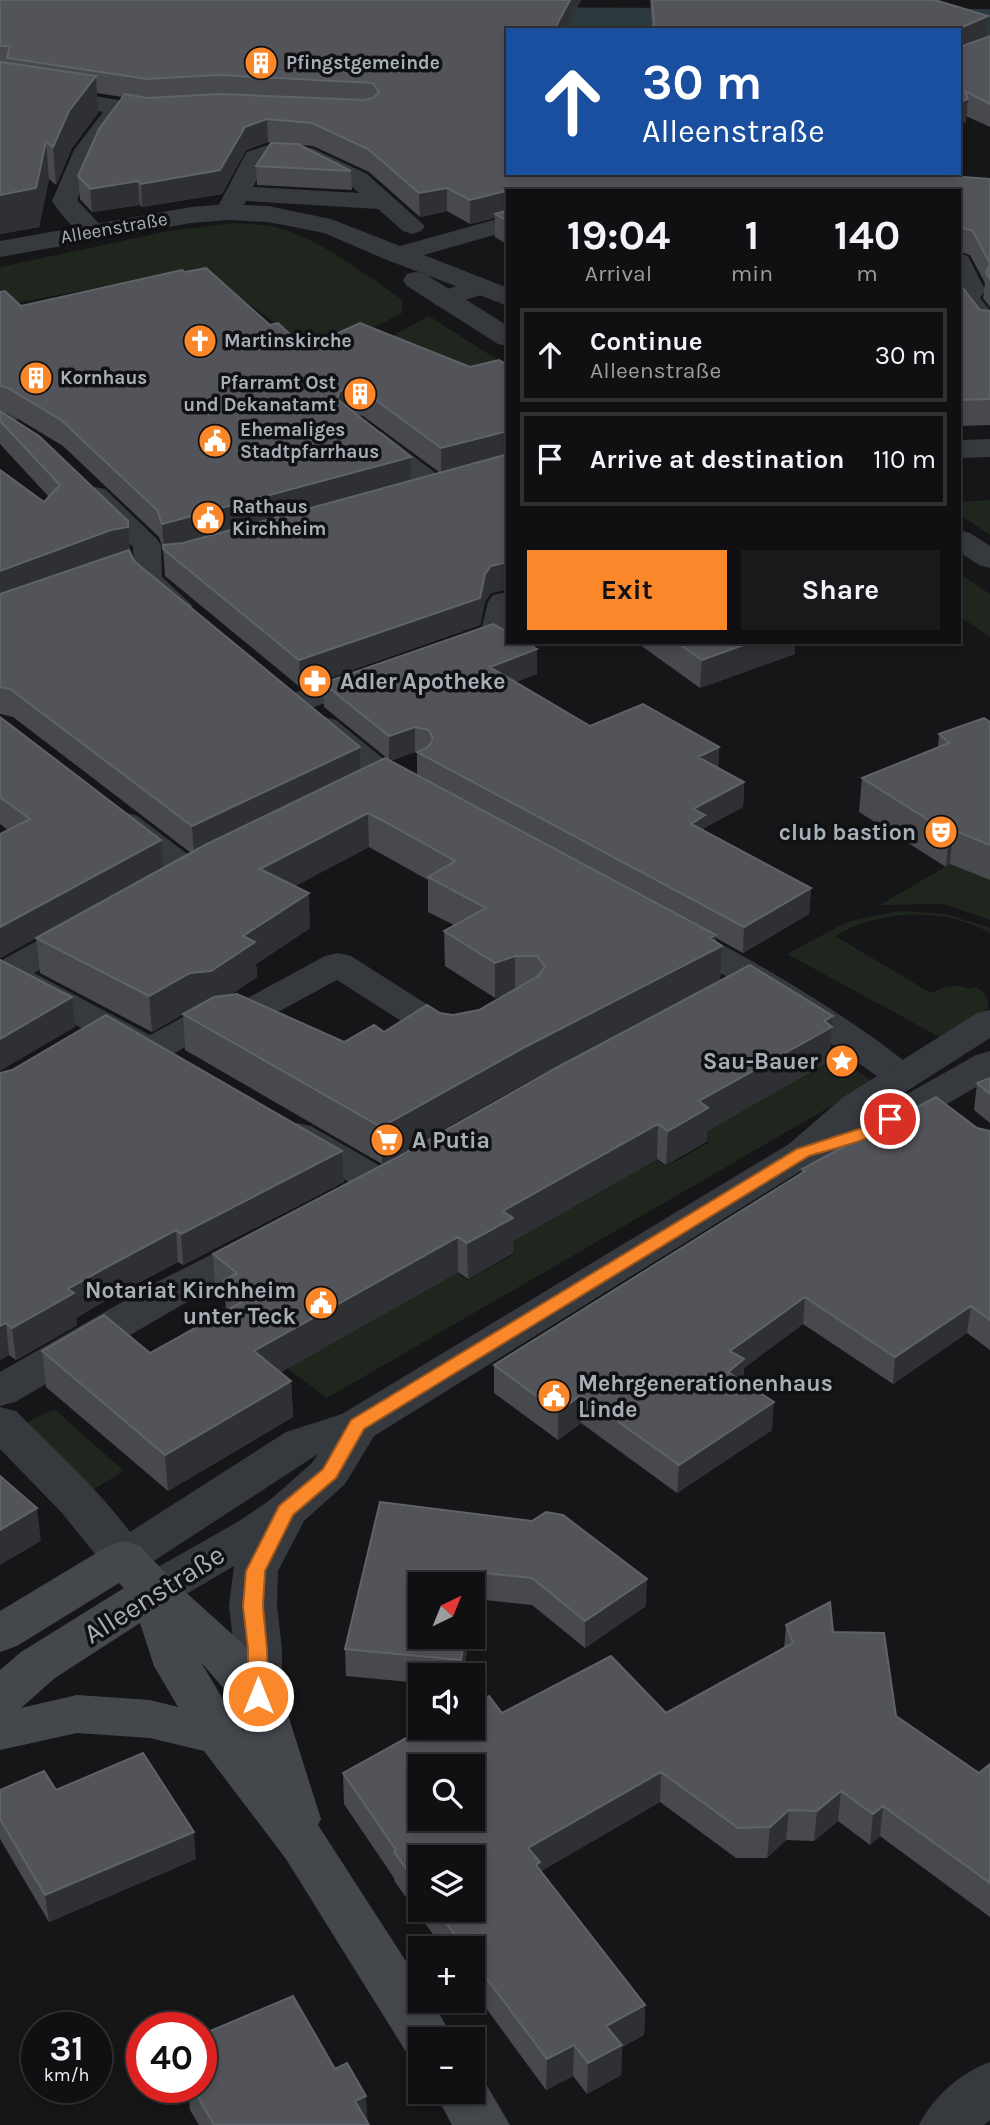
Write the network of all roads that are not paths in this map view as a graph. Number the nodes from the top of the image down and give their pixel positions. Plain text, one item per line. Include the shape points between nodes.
1 (0, 88) edge
2 (118, 108) junction
3 (184, 109) edge
4 (232, 203) junction
5 (385, 204) junction
6 (506, 224) edge
7 (412, 226) dead end
8 (331, 227) junction
9 (93, 231) junction
10 (0, 249) edge
11 (396, 255) junction
12 (961, 265) edge
13 (478, 287) junction
14 (506, 297) edge
15 (962, 298) edge
16 (444, 299) junction
17 (990, 327) edge
18 (506, 337) edge
19 (352, 423) edge
20 (990, 448) edge
21 (961, 449) edge
22 (81, 481) edge
23 (437, 487) edge
24 (961, 540) edge
25 (990, 559) edge
26 (506, 602) edge
27 (201, 624) edge
28 (286, 694) joint
29 (416, 763) edge
30 (385, 776) junction
31 (354, 792) edge
32 (431, 802) edge
33 (106, 807) edge
34 (241, 848) edge
35 (191, 872) junction
36 (156, 891) edge
37 (110, 916) edge
38 (649, 919) edge
39 (757, 978) junction
40 (7, 980) edge
41 (720, 998) edge
42 (489, 1021) edge
43 (990, 1021) edge
44 (106, 1028) junction
45 (71, 1049) edge
46 (152, 1050) junction
47 (990, 1063) edge
48 (188, 1071) edge
49 (916, 1087) junction
50 (272, 1120) edge
51 (960, 1121) edge
52 (344, 1202) edge
53 (295, 1228) edge
54 (0, 1391) edge
55 (0, 1422) edge
56 (358, 1425) junction
57 (286, 1511) junction
58 (139, 1574) junction
59 (0, 1634) edge
60 (258, 1696) junction
61 (0, 1698) edge
62 (0, 1731) edge
63 (220, 1736) junction
64 (304, 1844) junction
65 (419, 2027) edge
66 (990, 2085) edge
67 (469, 2104) edge
68 (482, 2125) edge
69 (947, 2125) edge

1 - 2 street
2 - 3 street
2 - 9 street via 86,150 64,201
4 - 5 street, Alleenstraße
4 - 5 street via 256,157 268,152 303,153 358,178
4 - 8 street, Alleenstraße
4 - 9 street, Alleenstraße via 191,215
5 - 7 street
5 - 8 street
6 - 11 street
8 - 11 street, Alleenstraße
9 - 10 street, Alleenstraße
11 - 13 street, Alleenstraße
11 - 16 street, Alleenstraße via 401,270
12 - 15 street via 972,290
13 - 14 street, Alleenstraße
13 - 16 street
15 - 17 street
16 - 18 street, Alleenstraße
19 - 23 street
20 - 21 street
22 - 27 street via 147,545 148,580
24 - 25 street
26 - 28 street via 496,633 409,663
28 - 30 street
29 - 30 street
30 - 31 street
30 - 32 street
33 - 35 street
34 - 35 street
35 - 36 street
37 - 40 street
38 - 39 street
39 - 41 street
39 - 49 street via 847,1035
40 - 44 street
42 - 46 street via 455,1039 338,964 239,1018 208,1019
43 - 49 street, Alleenstraße
44 - 45 street
44 - 46 street
46 - 48 street
47 - 49 street, Alleenstraße
49 - 51 street
49 - 56 street, Alleenstraße via 871,1131 803,1153
50 - 52 street via 392,1176
53 - 54 street
55 - 58 street via 78,1502
56 - 57 street, Alleenstraße via 330,1473
56 - 58 street, Alleenstraße via 302,1443
57 - 58 street, Alleenstraße via 255,1533
57 - 60 street via 255,1571
58 - 59 main road, Alleenstraße
58 - 60 main road via 225,1656
58 - 61 main road, Alleenstraße
58 - 63 main road via 178,1666
60 - 64 main road
62 - 63 main road via 77,1714 150,1718
63 - 64 main road
64 - 65 main road
66 - 69 street
67 - 68 main road

